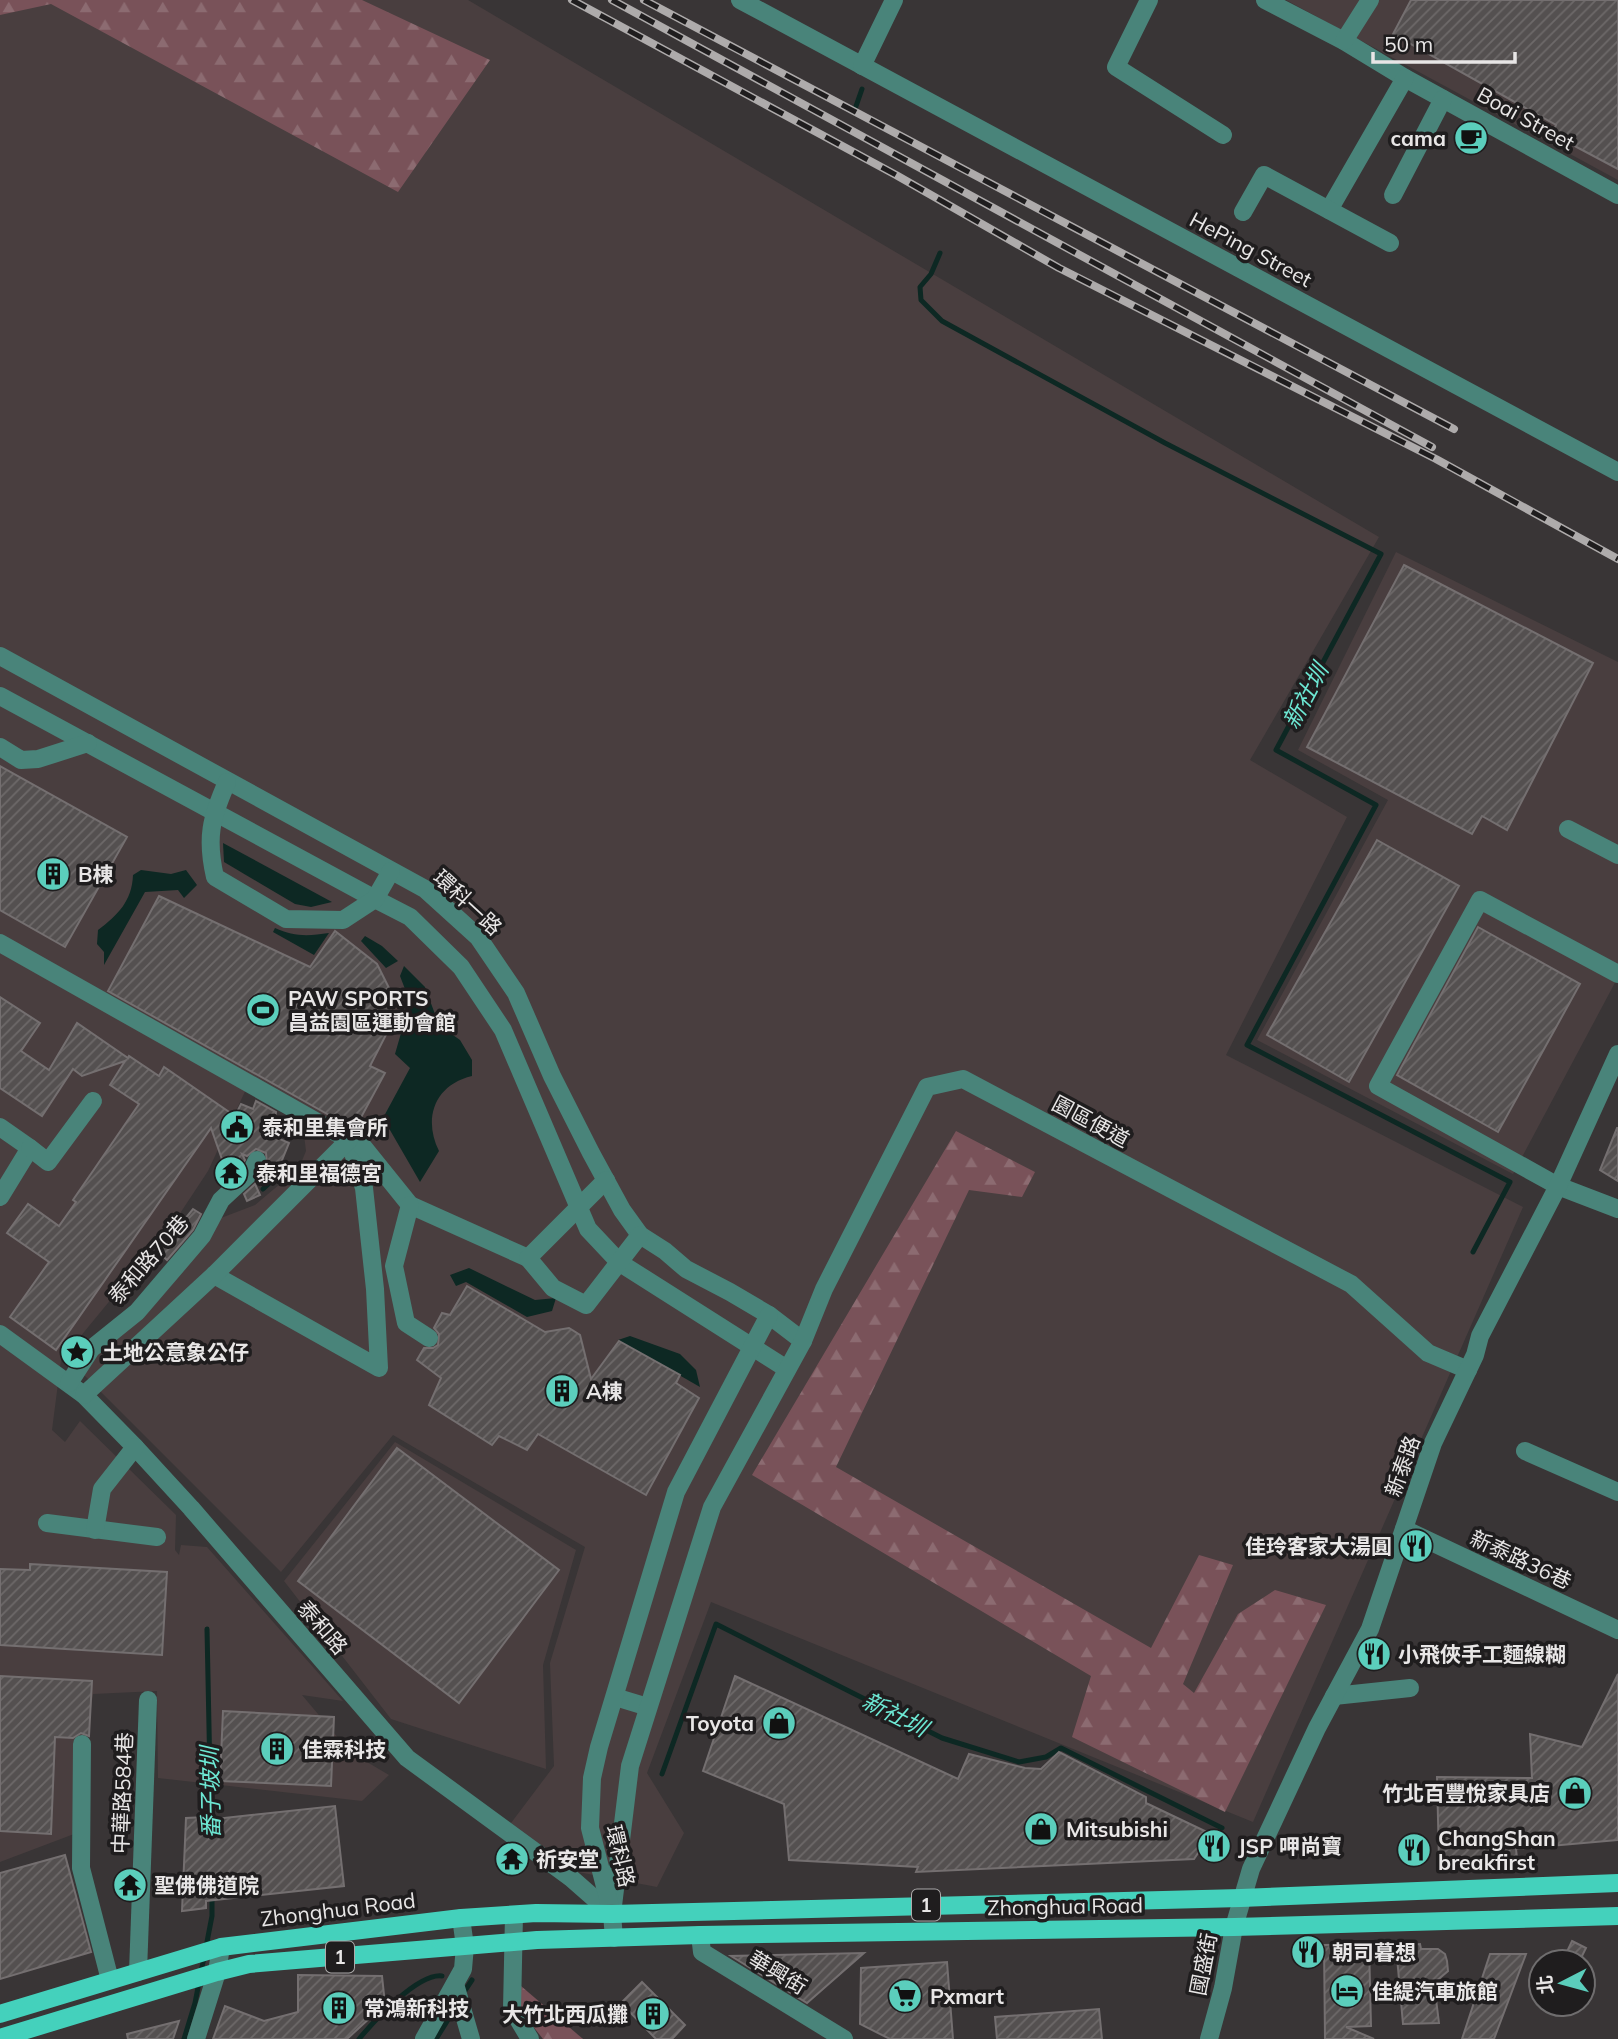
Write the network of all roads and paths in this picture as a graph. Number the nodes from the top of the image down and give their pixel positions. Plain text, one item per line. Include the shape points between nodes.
1 (740, 0) edge
2 (1149, 0) edge
3 (1265, 0) edge
4 (1370, 0) edge
5 (889, 2) edge
6 (1344, 41) junction
7 (862, 66) junction
8 (1405, 78) junction
9 (1443, 99) junction
10 (1223, 135) dead end
11 (1393, 195) dead end
12 (1618, 195) edge
13 (1329, 210) junction
14 (1243, 212) dead end
15 (1390, 243) dead end
16 (1618, 472) edge
17 (0, 656) edge
18 (0, 695) edge
19 (88, 743) junction
20 (0, 747) edge
21 (227, 782) junction
22 (214, 813) junction
23 (1568, 829) dead end
24 (1618, 855) edge
25 (391, 871) junction
26 (375, 899) junction
27 (0, 943) edge
28 (1618, 974) edge
29 (1618, 1054) edge
30 (93, 1101) dead end
31 (0, 1127) edge
32 (351, 1137) junction
33 (30, 1148) junction
34 (257, 1160) dead end
35 (606, 1180) junction
36 (1558, 1186) junction
37 (0, 1197) edge
38 (411, 1205) junction
39 (578, 1207) junction
40 (1618, 1209) edge
41 (640, 1235) junction
42 (528, 1258) junction
43 (620, 1263) junction
44 (214, 1275) junction
45 (769, 1315) junction
46 (0, 1334) edge
47 (429, 1338) dead end
48 (803, 1341) junction
49 (753, 1345) junction
50 (787, 1369) junction
51 (1468, 1370) junction
52 (76, 1389) junction
53 (135, 1447) junction
54 (1525, 1451) dead end
55 (1618, 1492) edge
56 (47, 1523) dead end
57 (1404, 1529) junction
58 (95, 1530) junction
59 (157, 1537) dead end
60 (1616, 1625) edge
61 (1410, 1688) dead end
62 (1334, 1696) junction
63 (615, 1698) junction
64 (148, 1700) dead end
65 (648, 1707) junction
66 (82, 1744) dead end
67 (1618, 1883) edge
68 (1241, 1898) junction
69 (514, 1914) junction
70 (612, 1914) junction
71 (1618, 1916) edge
72 (461, 1917) junction
73 (1234, 1927) junction
74 (700, 1935) junction
75 (614, 1938) junction
76 (513, 1942) junction
77 (465, 1946) junction
78 (221, 1947) junction
79 (138, 1972) junction
80 (217, 1972) junction
81 (110, 1980) junction
82 (455, 1984) junction
83 (0, 2014) edge
84 (0, 2038) edge
85 (196, 2039) edge
86 (424, 2039) edge
87 (471, 2039) edge
88 (530, 2039) edge
89 (844, 2039) edge
90 (1209, 2039) edge

1 - 7 street, HePing Street
2 - 10 street via 1116,66
3 - 6 street, Boai Street
4 - 6 street
5 - 7 street
6 - 8 street, Boai Street
7 - 16 street, HePing Street
8 - 9 street, Boai Street
8 - 13 street
9 - 11 street
9 - 12 street, Boai Street
13 - 14 street via 1264,175
13 - 15 street
17 - 21 street, 環科一路
18 - 19 street
19 - 20 street via 38,760 21,760
19 - 22 street
21 - 22 street
21 - 25 street, 環科一路
22 - 26 street
22 - 26 street via 210,841 215,877 286,919 343,920
23 - 24 street
25 - 26 street
25 - 35 street, 環科一路 via 425,889 478,937 516,993 552,1076
26 - 39 street via 410,916 461,967 503,1030
27 - 32 street
28 - 36 street via 1480,900 1378,1086
29 - 36 street, 新泰路
30 - 33 street via 48,1162
31 - 33 street
32 - 38 street
32 - 44 street
32 - 44 street via 365,1188 379,1368
33 - 37 street
34 - 52 street, 泰和路70巷 via 251,1172 221,1200 202,1236 137,1311 91,1349
35 - 39 street
35 - 41 street, 環科一路
36 - 40 street
36 - 51 street, 新泰路 via 1480,1336
38 - 42 street
38 - 47 street via 394,1266 406,1323
39 - 42 street
39 - 43 street via 588,1229
41 - 43 street
41 - 45 street, 環科一路 via 686,1269
42 - 43 street via 553,1288 586,1305
43 - 49 street
44 - 52 street
45 - 48 street, 環科一路
45 - 49 street, 環科路
46 - 52 street, 泰和路
48 - 50 street, 環科路
48 - 51 street, 園區便道 via 824,1289 927,1087 963,1079 1351,1284 1428,1353
49 - 50 street
49 - 63 street, 環科路 via 676,1492
50 - 65 street, 環科路 via 712,1507
51 - 57 street, 新泰路 via 1433,1443
52 - 53 street, 泰和路
53 - 58 street via 102,1489
53 - 70 street, 泰和路 via 407,1758 571,1878
54 - 55 street
56 - 58 street
57 - 60 street, 新泰路36巷
57 - 62 street, 新泰路 via 1370,1629
58 - 59 street
61 - 62 street
62 - 68 street, 新泰路
63 - 65 street
63 - 70 street, 環科路 via 592,1778 590,1828
64 - 79 street, 中華路584巷
65 - 70 street, 環科路 via 630,1766
66 - 81 street via 81,1868
67 - 68 main road, Zhonghua Road / 1
68 - 70 main road, Zhonghua Road / 1
68 - 73 street, 國盛街
69 - 70 main road, Zhonghua Road / 1
69 - 72 main road, 1
69 - 76 street
70 - 75 street
71 - 73 main road, Zhonghua Road / 1
72 - 77 street
72 - 78 main road, Zhonghua Road / 1
73 - 74 main road, Zhonghua Road / 1
73 - 90 street, 國盛街
74 - 75 main road, Zhonghua Road / 1
74 - 89 street, 華興街 via 702,1952
75 - 76 main road, Zhonghua Road / 1
76 - 77 main road, 1
76 - 88 street via 512,2009
77 - 80 main road, 1 via 249,1964
77 - 82 street via 463,1969
78 - 79 main road, 1
78 - 80 street
79 - 81 main road, 1
80 - 84 main road, 1
80 - 85 street
81 - 83 main road, 1
82 - 86 street
82 - 87 street

